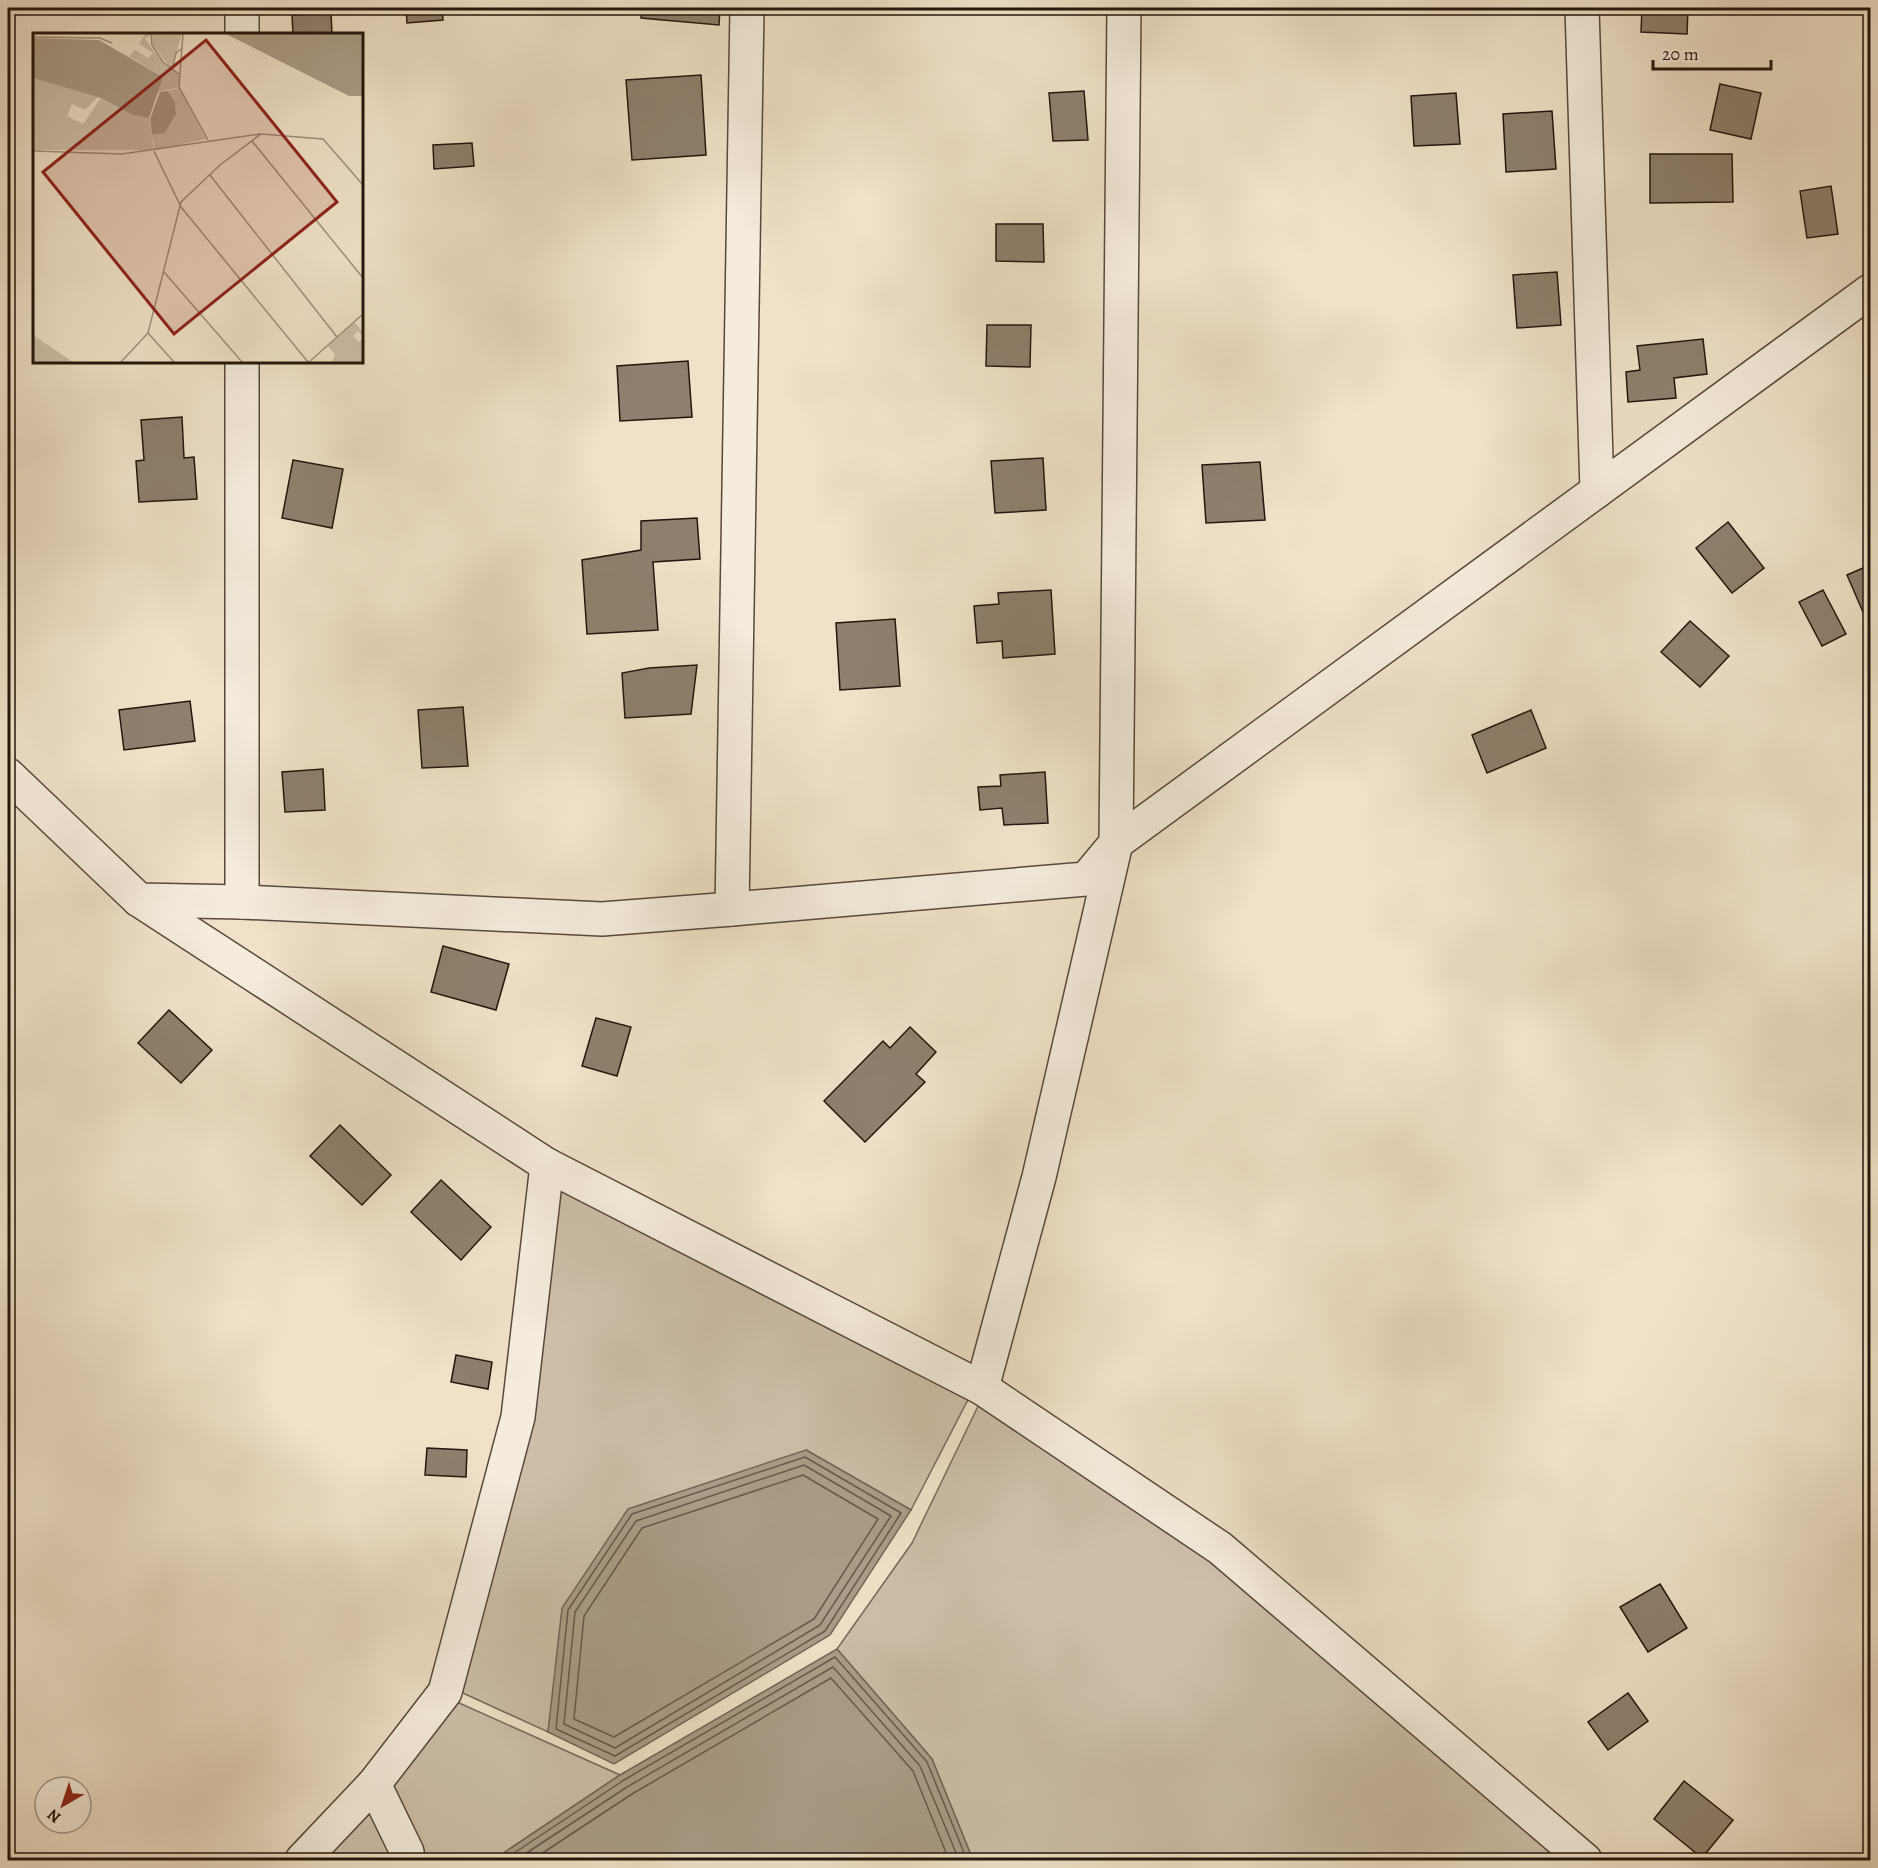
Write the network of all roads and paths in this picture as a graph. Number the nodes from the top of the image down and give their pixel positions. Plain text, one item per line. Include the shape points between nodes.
1 (242, 8) edge
2 (747, 8) edge
3 (1124, 8) edge
4 (1582, 8) edge
5 (242, 33) edge
6 (1870, 291) edge
7 (242, 363) edge
8 (1597, 491) junction
9 (8, 775) edge
10 (1116, 843) junction
11 (139, 900) junction
12 (242, 902) junction
13 (732, 909) junction
14 (547, 1165) junction
15 (982, 1388) junction
16 (374, 1784) junction
17 (403, 1858) edge
18 (302, 1860) edge
19 (1585, 1860) edge

1 - 5 street
2 - 13 street
3 - 10 street
4 - 8 street
6 - 8 street
7 - 12 street
8 - 10 street
9 - 11 street
10 - 13 street via 1086,879
10 - 15 street via 1039,1176
11 - 12 street
11 - 14 street
12 - 13 street via 602,919
14 - 15 street
14 - 16 street via 518,1417 446,1692
15 - 19 street via 1220,1548
16 - 17 street
16 - 18 street

